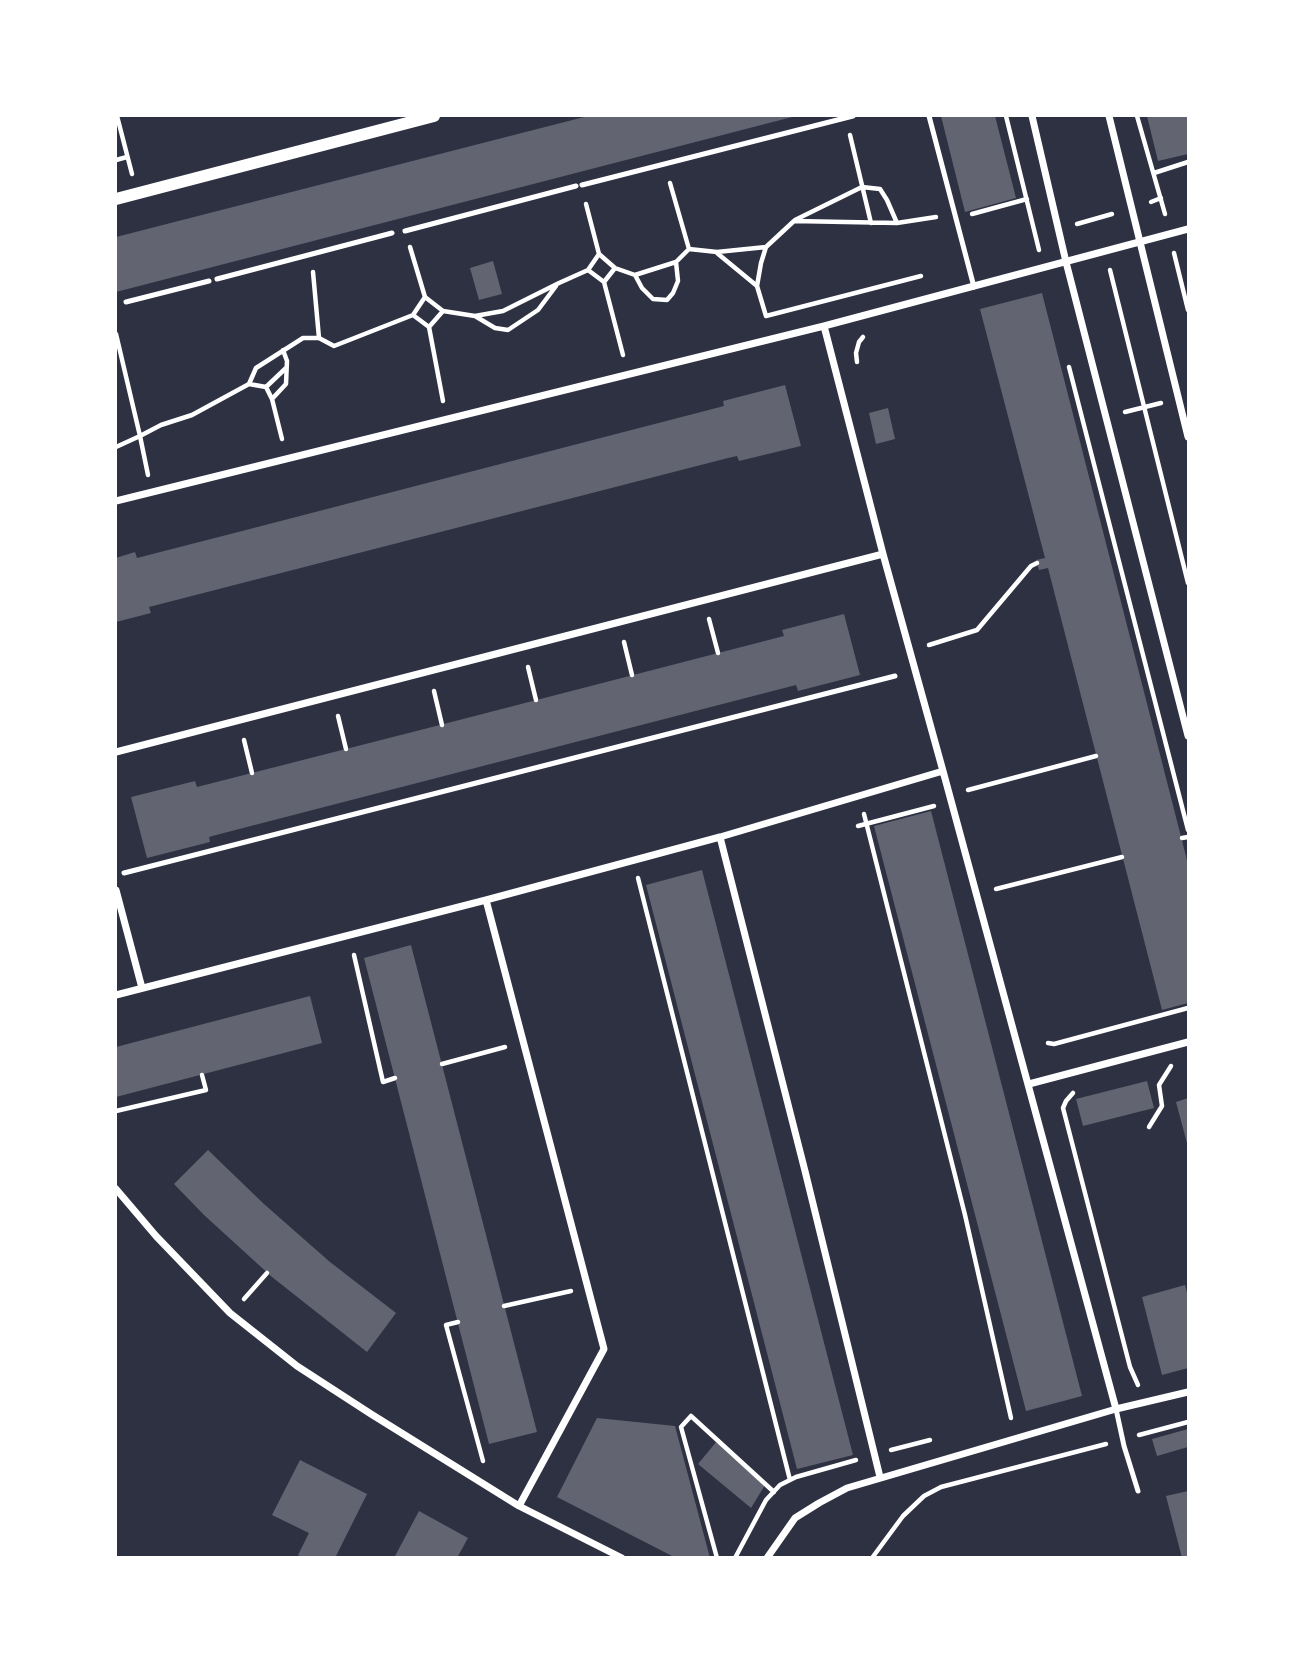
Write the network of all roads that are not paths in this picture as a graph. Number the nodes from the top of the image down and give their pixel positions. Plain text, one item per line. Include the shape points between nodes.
1 (434, 116) edge
2 (849, 116) edge
3 (929, 116) edge
4 (1032, 116) edge
5 (1109, 116) edge
6 (116, 199) edge
7 (1188, 229) edge
8 (404, 230) road end
9 (393, 233) dead end
10 (1140, 243) junction
11 (1066, 262) junction
12 (216, 279) dead end
13 (209, 281) dead end
14 (974, 287) junction
15 (126, 302) dead end
16 (824, 326) junction
17 (1188, 437) edge
18 (116, 501) edge
19 (883, 554) junction
20 (895, 676) dead end
21 (1188, 736) edge
22 (116, 752) edge
23 (943, 771) junction
24 (720, 837) junction
25 (124, 873) dead end
26 (116, 890) edge
27 (486, 900) junction
28 (142, 988) junction
29 (116, 995) edge
30 (1188, 1042) edge
31 (1029, 1084) junction
32 (116, 1189) edge
33 (1188, 1392) edge
34 (1116, 1409) junction
35 (880, 1478) junction
36 (1138, 1491) dead end
37 (519, 1506) junction
38 (622, 1558) edge
39 (766, 1558) edge

1 - 6 street
2 - 8 lane
3 - 14 lane
4 - 11 street
5 - 10 street
7 - 10 street
9 - 12 lane
10 - 11 street
10 - 17 street
11 - 14 street
11 - 21 street
13 - 15 lane
14 - 16 street
16 - 18 street
16 - 19 street
19 - 22 street
19 - 23 street
20 - 25 lane
23 - 24 street
23 - 31 street
24 - 27 street
24 - 35 street
26 - 28 street
27 - 28 street
27 - 37 street via 604,1349
28 - 29 street
30 - 31 street
31 - 34 street
32 - 37 street via 230,1313 297,1366
33 - 34 street
34 - 35 street
34 - 36 lane
35 - 39 street via 847,1488 794,1518
37 - 38 street

